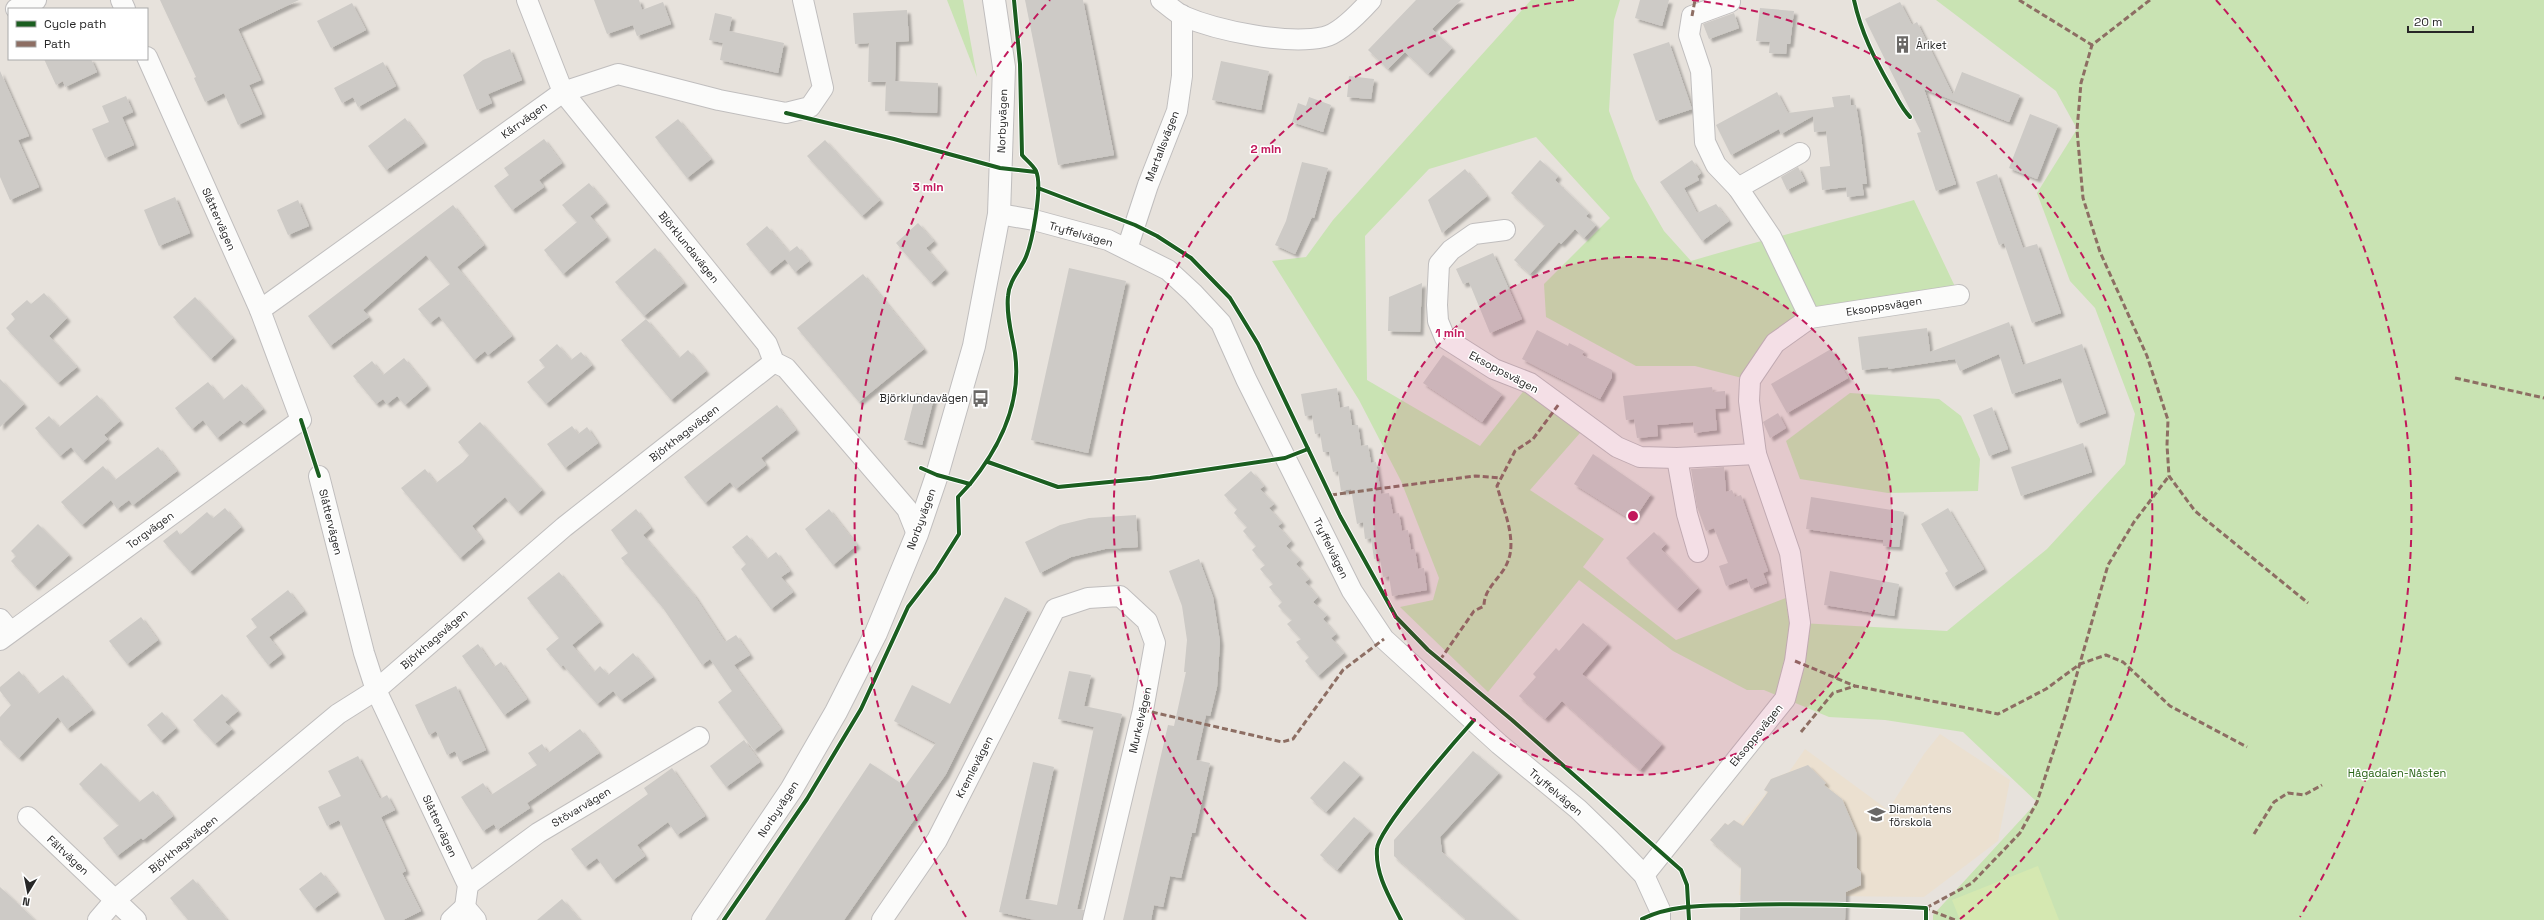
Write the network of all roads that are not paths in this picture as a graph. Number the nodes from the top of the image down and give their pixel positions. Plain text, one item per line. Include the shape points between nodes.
1 (36, 0) edge
2 (526, 0) edge
3 (803, 0) edge
4 (994, 0) edge
5 (1161, 0) edge
6 (1371, 0) edge
7 (1730, 2) dead end
8 (18, 8) edge
9 (1182, 15) junction
10 (148, 59) edge
11 (563, 92) junction
12 (1800, 153) dead end
13 (1738, 188) junction
14 (999, 214) junction
15 (1505, 230) dead end
16 (1127, 249) junction
17 (1959, 295) dead end
18 (260, 310) junction
19 (1810, 318) junction
20 (774, 362) junction
21 (301, 420) joint
22 (1756, 454) junction
23 (1677, 458) junction
24 (319, 476) dead end
25 (917, 534) junction
26 (1698, 552) dead end
27 (1055, 609) joint
28 (3, 630) edge
29 (376, 690) junction
30 (699, 737) dead end
31 (28, 817) dead end
32 (1644, 875) junction
33 (468, 885) junction
34 (116, 899) junction
35 (464, 916) edge
36 (98, 920) edge
37 (136, 920) edge
38 (703, 920) edge
39 (882, 920) edge
40 (1093, 920) edge
41 (1660, 920) edge

1 - 8 street
2 - 11 street, Björklundavägen
3 - 11 street, Kärrvägen via 822,88 810,106 786,113 718,100 618,74
4 - 14 street, Norbyvägen via 1004,67
5 - 9 street
6 - 9 street via 1356,17 1325,37 1253,36
7 - 13 street via 1692,16 1689,35 1701,71 1705,142 1716,165
9 - 16 street, Martallsvägen via 1182,76 1177,111 1148,185
10 - 18 street, Slåttervägen
11 - 18 street, Kärrvägen
11 - 20 street, Björklundavägen via 767,344
12 - 13 street
13 - 19 street via 1771,237
14 - 16 street, Tryffelvägen via 1034,220 1108,240
14 - 25 street, Norbyvägen via 965,383
15 - 23 street, Eksoppsvägen via 1474,234 1451,250 1439,264 1438,321 1445,338 1494,369 1530,383 1617,446 1640,457
16 - 32 street, Tryffelvägen via 1168,270 1221,323 1249,386 1352,590 1391,648 1499,744 1578,809
17 - 19 street, Eksoppsvägen
18 - 21 street, Slåttervägen
19 - 22 street, Eksoppsvägen via 1775,343 1750,380 1749,401
20 - 25 street via 786,368 907,509
20 - 29 street, Björkhagsvägen via 564,527
21 - 28 street, Torgvägen
22 - 23 street, Eksoppsvägen
22 - 32 street, Eksoppsvägen via 1790,553 1800,623 1785,699
23 - 26 street via 1687,514
24 - 29 street, Slåttervägen via 364,653
25 - 38 street, Norbyvägen via 876,633 836,712 791,790
27 - 39 street, Kremlevägen via 936,840
27 - 40 street, Murkelvägen via 1088,598 1120,596 1147,621 1155,643 1143,710
29 - 33 street, Slåttervägen
29 - 34 street, Björkhagsvägen via 338,714
30 - 33 street, Stövarvägen via 538,833
31 - 34 street, Fältvägen
32 - 41 street, Tryffelvägen via 1660,910
33 - 35 street
34 - 36 street, Björkhagsvägen
34 - 37 street, Fältvägen

